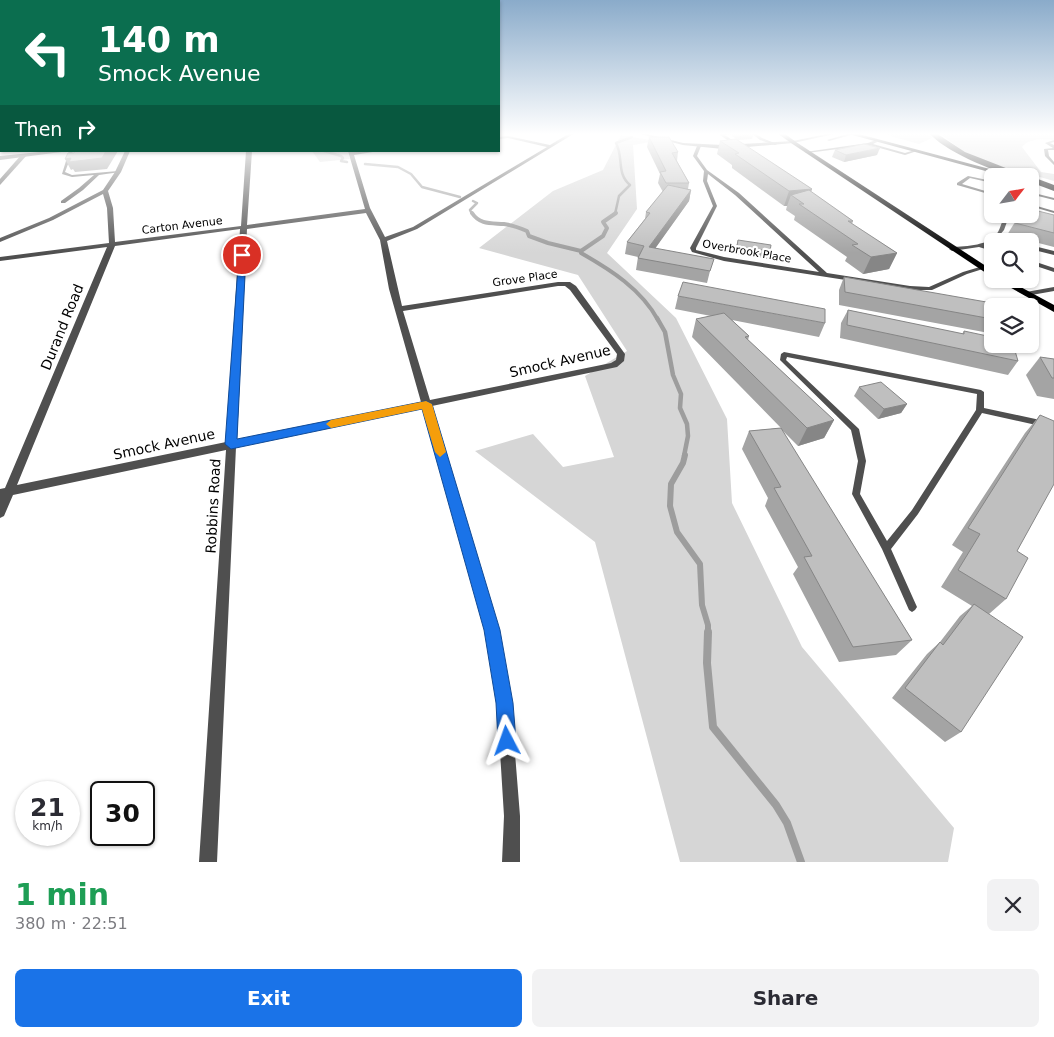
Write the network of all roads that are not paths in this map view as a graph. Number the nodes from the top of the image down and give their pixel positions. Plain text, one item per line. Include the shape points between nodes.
1 (8, 173) edge
2 (64, 173) edge
3 (106, 173) edge
4 (117, 173) edge
5 (248, 173) edge
6 (357, 173) edge
7 (505, 173) edge
8 (706, 173) edge
9 (709, 173) edge
10 (839, 173) edge
11 (98, 174) junction
12 (984, 180) edge
13 (0, 183) edge
14 (1039, 183) edge
15 (1054, 188) edge
16 (105, 191) junction
17 (984, 192) edge
18 (1039, 195) edge
19 (1054, 199) edge
20 (80, 204) junction
21 (1039, 208) edge
22 (367, 211) junction
23 (1054, 212) edge
24 (245, 227) junction
25 (0, 240) edge
26 (383, 240) junction
27 (984, 243) edge
28 (112, 244) junction
29 (979, 245) junction
30 (984, 247) edge
31 (952, 249) junction
32 (1039, 249) edge
33 (1054, 253) edge
34 (0, 259) edge
35 (1039, 265) edge
36 (983, 268) joint
37 (1054, 270) edge
38 (825, 274) junction
39 (1016, 288) edge
40 (1054, 289) edge
41 (1026, 294) junction
42 (400, 309) junction
43 (1054, 309) edge
44 (621, 354) joint
45 (426, 404) junction
46 (980, 410) junction
47 (1054, 426) edge
48 (231, 444) junction
49 (5, 492) edge
50 (0, 513) edge
51 (886, 548) junction
52 (912, 607) dead end
53 (208, 862) edge
54 (511, 862) edge

1 - 13 street
2 - 11 lane via 72,176
3 - 11 lane
4 - 16 street
5 - 24 street, Robbins Road
6 - 22 street
7 - 26 street via 415,228
8 - 38 lane, Overbrook Place via 705,182 715,206 694,251 724,259
9 - 38 lane via 737,194
10 - 31 main road
11 - 20 lane via 63,202
12 - 17 lane via 968,177 959,184
14 - 15 highway
16 - 20 street
16 - 28 street, Durand Road via 110,208
18 - 19 lane
20 - 25 street
21 - 23 lane
22 - 24 street, Carton Avenue
22 - 26 street
24 - 28 street, Carton Avenue
24 - 48 street, Robbins Road
26 - 42 street
27 - 29 lane
28 - 34 street, Carton Avenue
28 - 49 street, Durand Road
29 - 30 lane
29 - 31 lane
31 - 36 main road
32 - 33 lane
35 - 37 lane
36 - 38 lane via 930,289
39 - 41 main road
40 - 41 lane
41 - 43 main road
42 - 44 street, Grove Place via 567,284
42 - 45 street
44 - 45 street, Smock Avenue via 620,361 614,365
45 - 48 street, Smock Avenue
45 - 54 street via 492,630 504,703 512,816
46 - 47 lane
46 - 51 lane via 916,512
46 - 51 lane via 981,392 784,354 783,360 855,429 862,460 856,494
48 - 49 street, Smock Avenue
48 - 53 street, Robbins Road
49 - 50 street, Durand Road
51 - 52 lane

